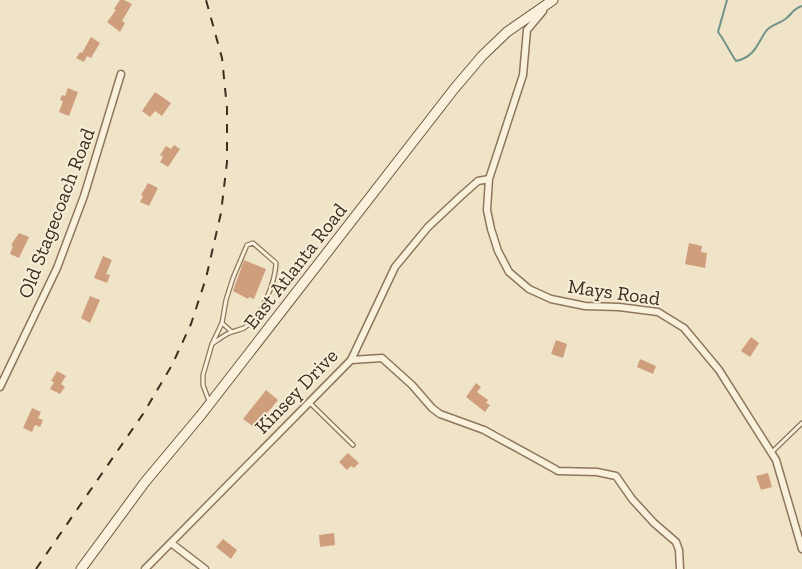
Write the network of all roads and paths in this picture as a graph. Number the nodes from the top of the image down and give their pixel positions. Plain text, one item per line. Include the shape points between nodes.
1 (554, 0) edge
2 (121, 74) dead end
3 (489, 178) junction
4 (222, 323) junction
5 (232, 332) junction
6 (212, 344) junction
7 (351, 360) junction
8 (2, 378) edge
9 (0, 387) edge
10 (310, 402) junction
11 (210, 404) junction
12 (802, 423) edge
13 (353, 445) dead end
14 (772, 452) junction
15 (171, 543) junction
16 (802, 549) edge
17 (81, 569) edge
18 (145, 569) edge
19 (205, 569) edge
20 (680, 569) edge

1 - 3 street, Mays Road via 527,30 523,75
1 - 11 street, East Atlanta Road via 507,32 454,88
2 - 8 street, Old Stagecoach Road via 84,196 57,268
3 - 7 street, Kinsey Drive via 478,181 448,208 395,267
3 - 14 street, Mays Road via 487,210 490,229 509,272 529,289 551,299 585,306 658,312 684,328 719,370
4 - 5 lane
4 - 5 lane via 226,300 242,255 247,245 253,243 276,263 276,269 260,311 244,328
4 - 6 lane
5 - 6 lane
6 - 11 lane via 203,375
7 - 10 street, Kinsey Drive
7 - 20 street via 382,358 440,414 484,430 558,471 616,476 632,499 676,542
8 - 9 street, Old Stagecoach Road
10 - 13 lane
10 - 15 street, Kinsey Drive
11 - 17 street, East Atlanta Road via 145,482
12 - 14 lane
14 - 16 street, Mays Road
15 - 18 street, Kinsey Drive
15 - 19 street

